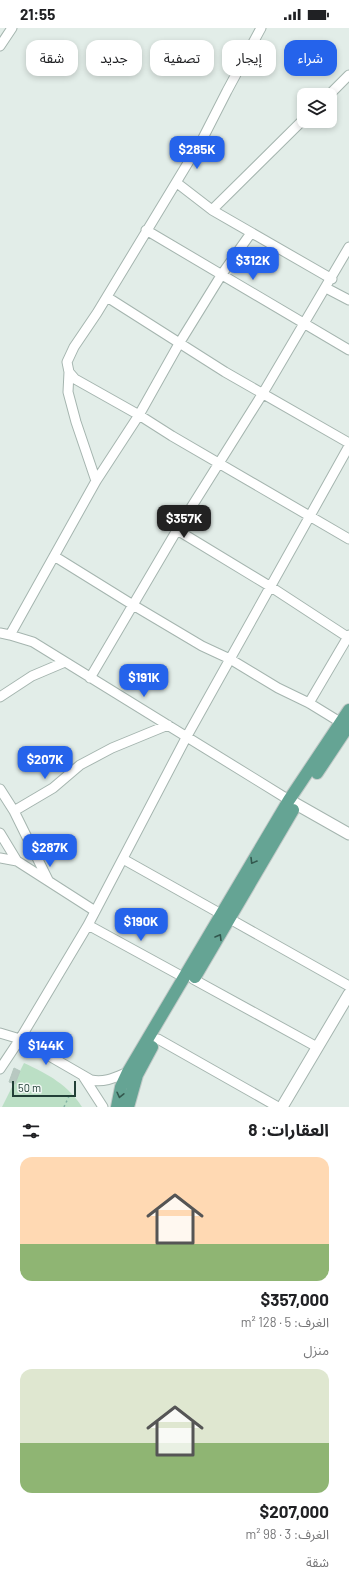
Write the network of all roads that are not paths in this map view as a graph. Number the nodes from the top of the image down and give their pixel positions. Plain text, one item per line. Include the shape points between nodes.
1 (12, 28) edge
2 (261, 28) edge
3 (0, 46) edge
4 (349, 75) edge
5 (336, 88) edge
6 (297, 126) edge
7 (177, 184) junction
8 (212, 210) junction
9 (146, 230) junction
10 (251, 233) junction
11 (349, 247) edge
12 (222, 274) junction
13 (332, 279) junction
14 (326, 288) junction
15 (107, 297) junction
16 (349, 300) edge
17 (305, 323) junction
18 (180, 342) junction
19 (349, 350) edge
20 (69, 372) junction
21 (263, 393) junction
22 (139, 415) junction
23 (349, 444) edge
24 (219, 463) junction
25 (96, 481) junction
26 (309, 516) junction
27 (177, 530) junction
28 (349, 539) edge
29 (54, 556) junction
30 (271, 587) junction
31 (133, 605) junction
32 (0, 634) edge
33 (10, 634) junction
34 (349, 637) edge
35 (230, 659) junction
36 (65, 662) junction
37 (90, 678) junction
38 (0, 697) edge
39 (309, 703) junction
40 (349, 710) edge
41 (345, 724) edge
42 (168, 725) junction
43 (187, 736) junction
44 (0, 789) edge
45 (292, 802) junction
46 (14, 811) junction
47 (0, 833) edge
48 (349, 834) edge
49 (0, 858) edge
50 (123, 858) junction
51 (17, 861) junction
52 (48, 880) junction
53 (95, 911) junction
54 (225, 916) junction
55 (88, 925) junction
56 (189, 979) junction
57 (349, 986) edge
58 (349, 994) edge
59 (0, 1033) edge
60 (20, 1039) junction
61 (158, 1039) junction
62 (317, 1047) junction
63 (0, 1069) edge
64 (128, 1072) junction
65 (83, 1075) junction
66 (104, 1107) edge
67 (117, 1107) edge
68 (128, 1107) edge
69 (278, 1107) edge
70 (282, 1107) edge

1 - 3 street
2 - 7 street
4 - 5 street
6 - 8 street
7 - 8 street
7 - 9 street
8 - 10 street
9 - 12 street
9 - 15 street
10 - 12 street
10 - 13 street
11 - 13 street
12 - 17 street
12 - 18 street
13 - 14 street
14 - 16 street
14 - 17 street
15 - 18 street
15 - 20 street via 74,347 67,362
17 - 19 street
17 - 21 street
18 - 21 street via 225,372
18 - 22 street
20 - 22 street via 75,379
20 - 25 street via 68,392
21 - 23 street
21 - 24 street
22 - 24 street
22 - 25 street
23 - 26 street
24 - 26 street
24 - 27 street
25 - 29 street
26 - 28 street
26 - 30 street
27 - 30 street
27 - 31 street
29 - 31 street
29 - 33 street
30 - 34 street
30 - 35 street
31 - 35 street via 202,646
31 - 37 street
32 - 33 street
33 - 36 street via 33,642
34 - 39 street
35 - 39 street
35 - 43 street
36 - 37 street
36 - 38 street via 32,676
37 - 42 street
39 - 41 street
40 - 41 main road
41 - 45 main road
42 - 43 street
42 - 46 street via 80,764 53,788
43 - 45 street
43 - 50 street
44 - 46 street
45 - 48 street
45 - 54 main road
46 - 52 street
47 - 51 street
49 - 51 street
50 - 53 street
50 - 54 street
51 - 52 street
52 - 53 street
53 - 55 street
54 - 56 main road
54 - 57 street
55 - 56 street
55 - 60 street
56 - 61 main road
56 - 62 street
56 - 64 main road
58 - 62 street
59 - 60 street
60 - 63 street
60 - 65 street
61 - 68 main road via 137,1075
61 - 69 street
62 - 70 street
64 - 65 street via 97,1081
64 -> 67 main road via 121,1087
65 - 66 street

